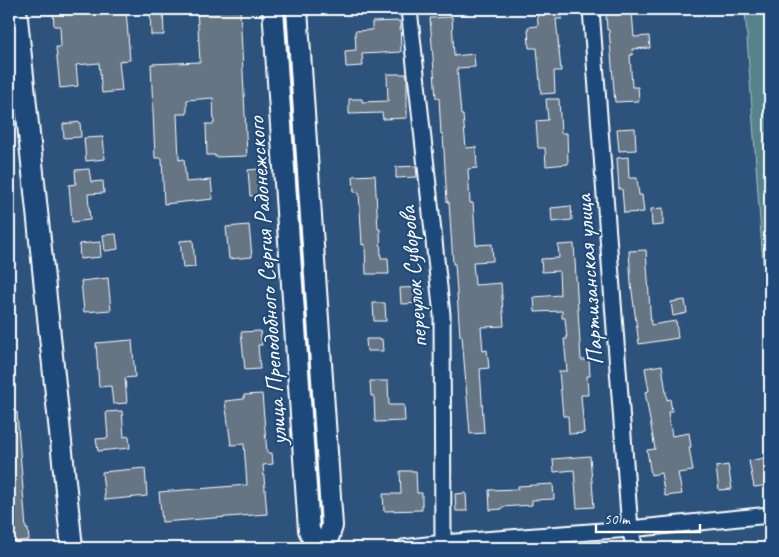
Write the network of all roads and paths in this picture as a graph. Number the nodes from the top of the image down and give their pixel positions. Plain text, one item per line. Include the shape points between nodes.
1 (16, 9) edge
2 (273, 9) edge
3 (297, 9) edge
4 (409, 9) edge
5 (591, 9) edge
6 (770, 515) edge
7 (630, 529) junction
8 (443, 543) junction
9 (498, 544) edge
10 (72, 548) edge
11 (264, 548) edge
12 (291, 548) edge
13 (317, 548) edge
14 (325, 548) edge
15 (403, 548) edge
16 (635, 548) edge

1 - 10 street
2 - 13 street, улица Преподобного Сергия Радонежского via 309,530
3 - 14 street, улица Преподобного Сергия Радонежского via 332,526
4 - 8 street, переулок Суворова via 442,315
5 - 7 street, Партизанская улица
6 - 7 street
7 - 9 street
7 - 16 street, Партизанская улица
8 - 9 street
8 - 15 street
11 - 12 path

